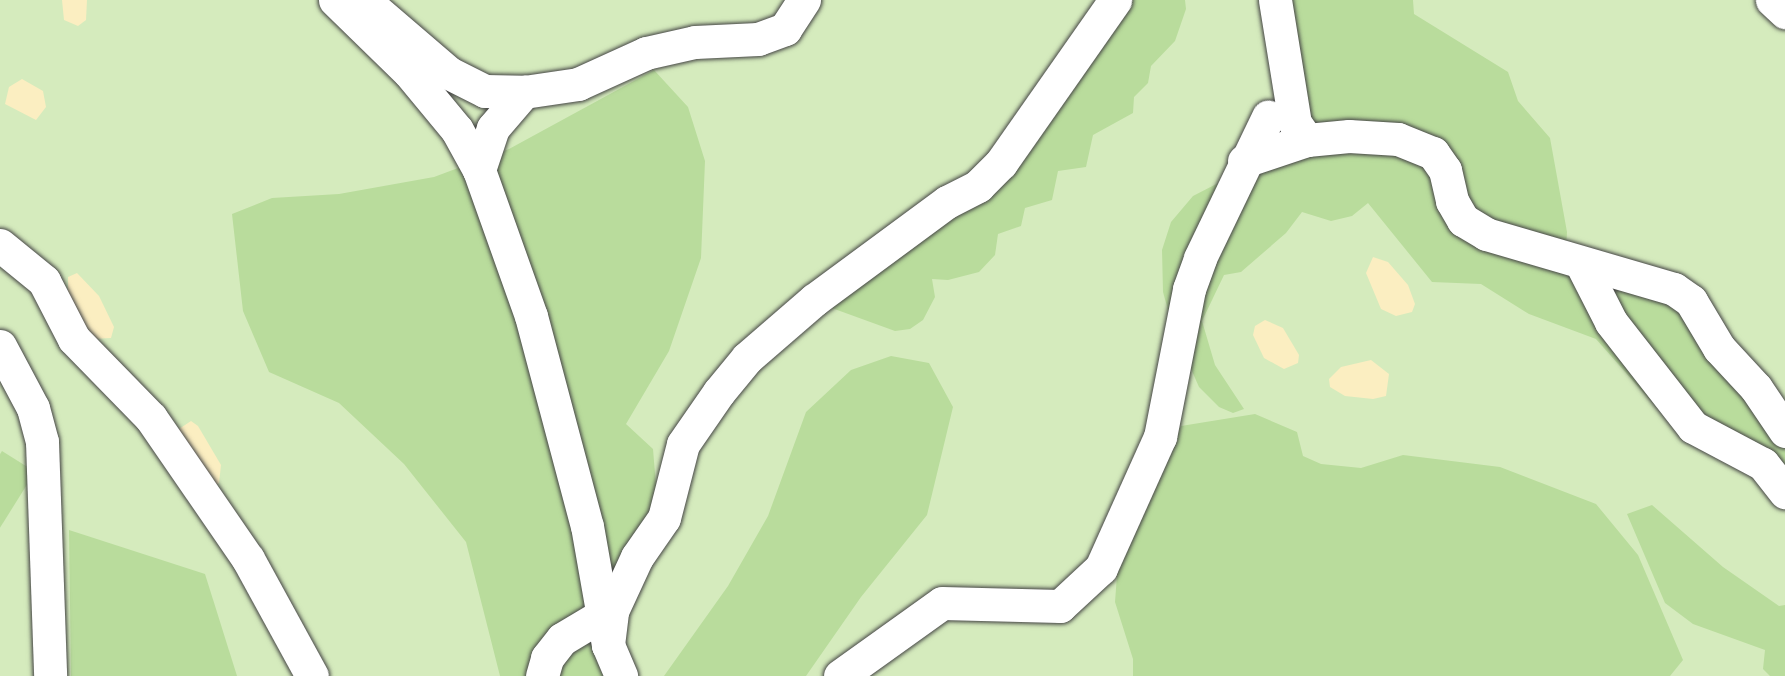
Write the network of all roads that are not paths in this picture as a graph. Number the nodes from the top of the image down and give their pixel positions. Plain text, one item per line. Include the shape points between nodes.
1 (335, 0) edge
2 (364, 0) edge
3 (804, 0) edge
4 (1115, 0) edge
5 (1275, 0) edge
6 (1772, 0) edge
7 (1785, 12) edge
8 (524, 92) junction
9 (1268, 117) dead end
10 (1307, 140) junction
11 (1244, 162) junction
12 (480, 170) junction
13 (0, 245) edge
14 (1581, 263) junction
15 (0, 346) edge
16 (1785, 431) edge
17 (1785, 492) edge
18 (605, 630) junction
19 (50, 676) edge
20 (312, 676) edge
21 (542, 676) edge
22 (621, 676) edge
23 (840, 676) edge

1 - 12 street via 409,72 457,130
2 - 8 street via 449,73 485,91
3 - 8 street via 785,29 758,39 695,42 646,53 578,83
4 - 18 street via 993,170 814,300 747,358 719,392 683,444 664,518 637,557
5 - 10 street via 1295,123
6 - 7 street
8 - 12 street via 493,128
9 - 11 street
10 - 11 street
10 - 14 street via 1349,136 1398,139 1433,153 1445,170 1452,201 1463,220 1486,234
11 - 23 street via 1189,289 1160,437 1101,568 1059,606 942,604
12 - 18 street via 531,316 587,526
13 - 20 street via 44,281 74,339 151,418 248,559
14 - 16 street via 1674,289 1690,301 1719,348 1756,388
14 - 17 street via 1611,322 1693,427 1763,464
15 - 19 street via 33,408 42,442
18 - 21 street via 562,639 547,658
18 - 22 street

